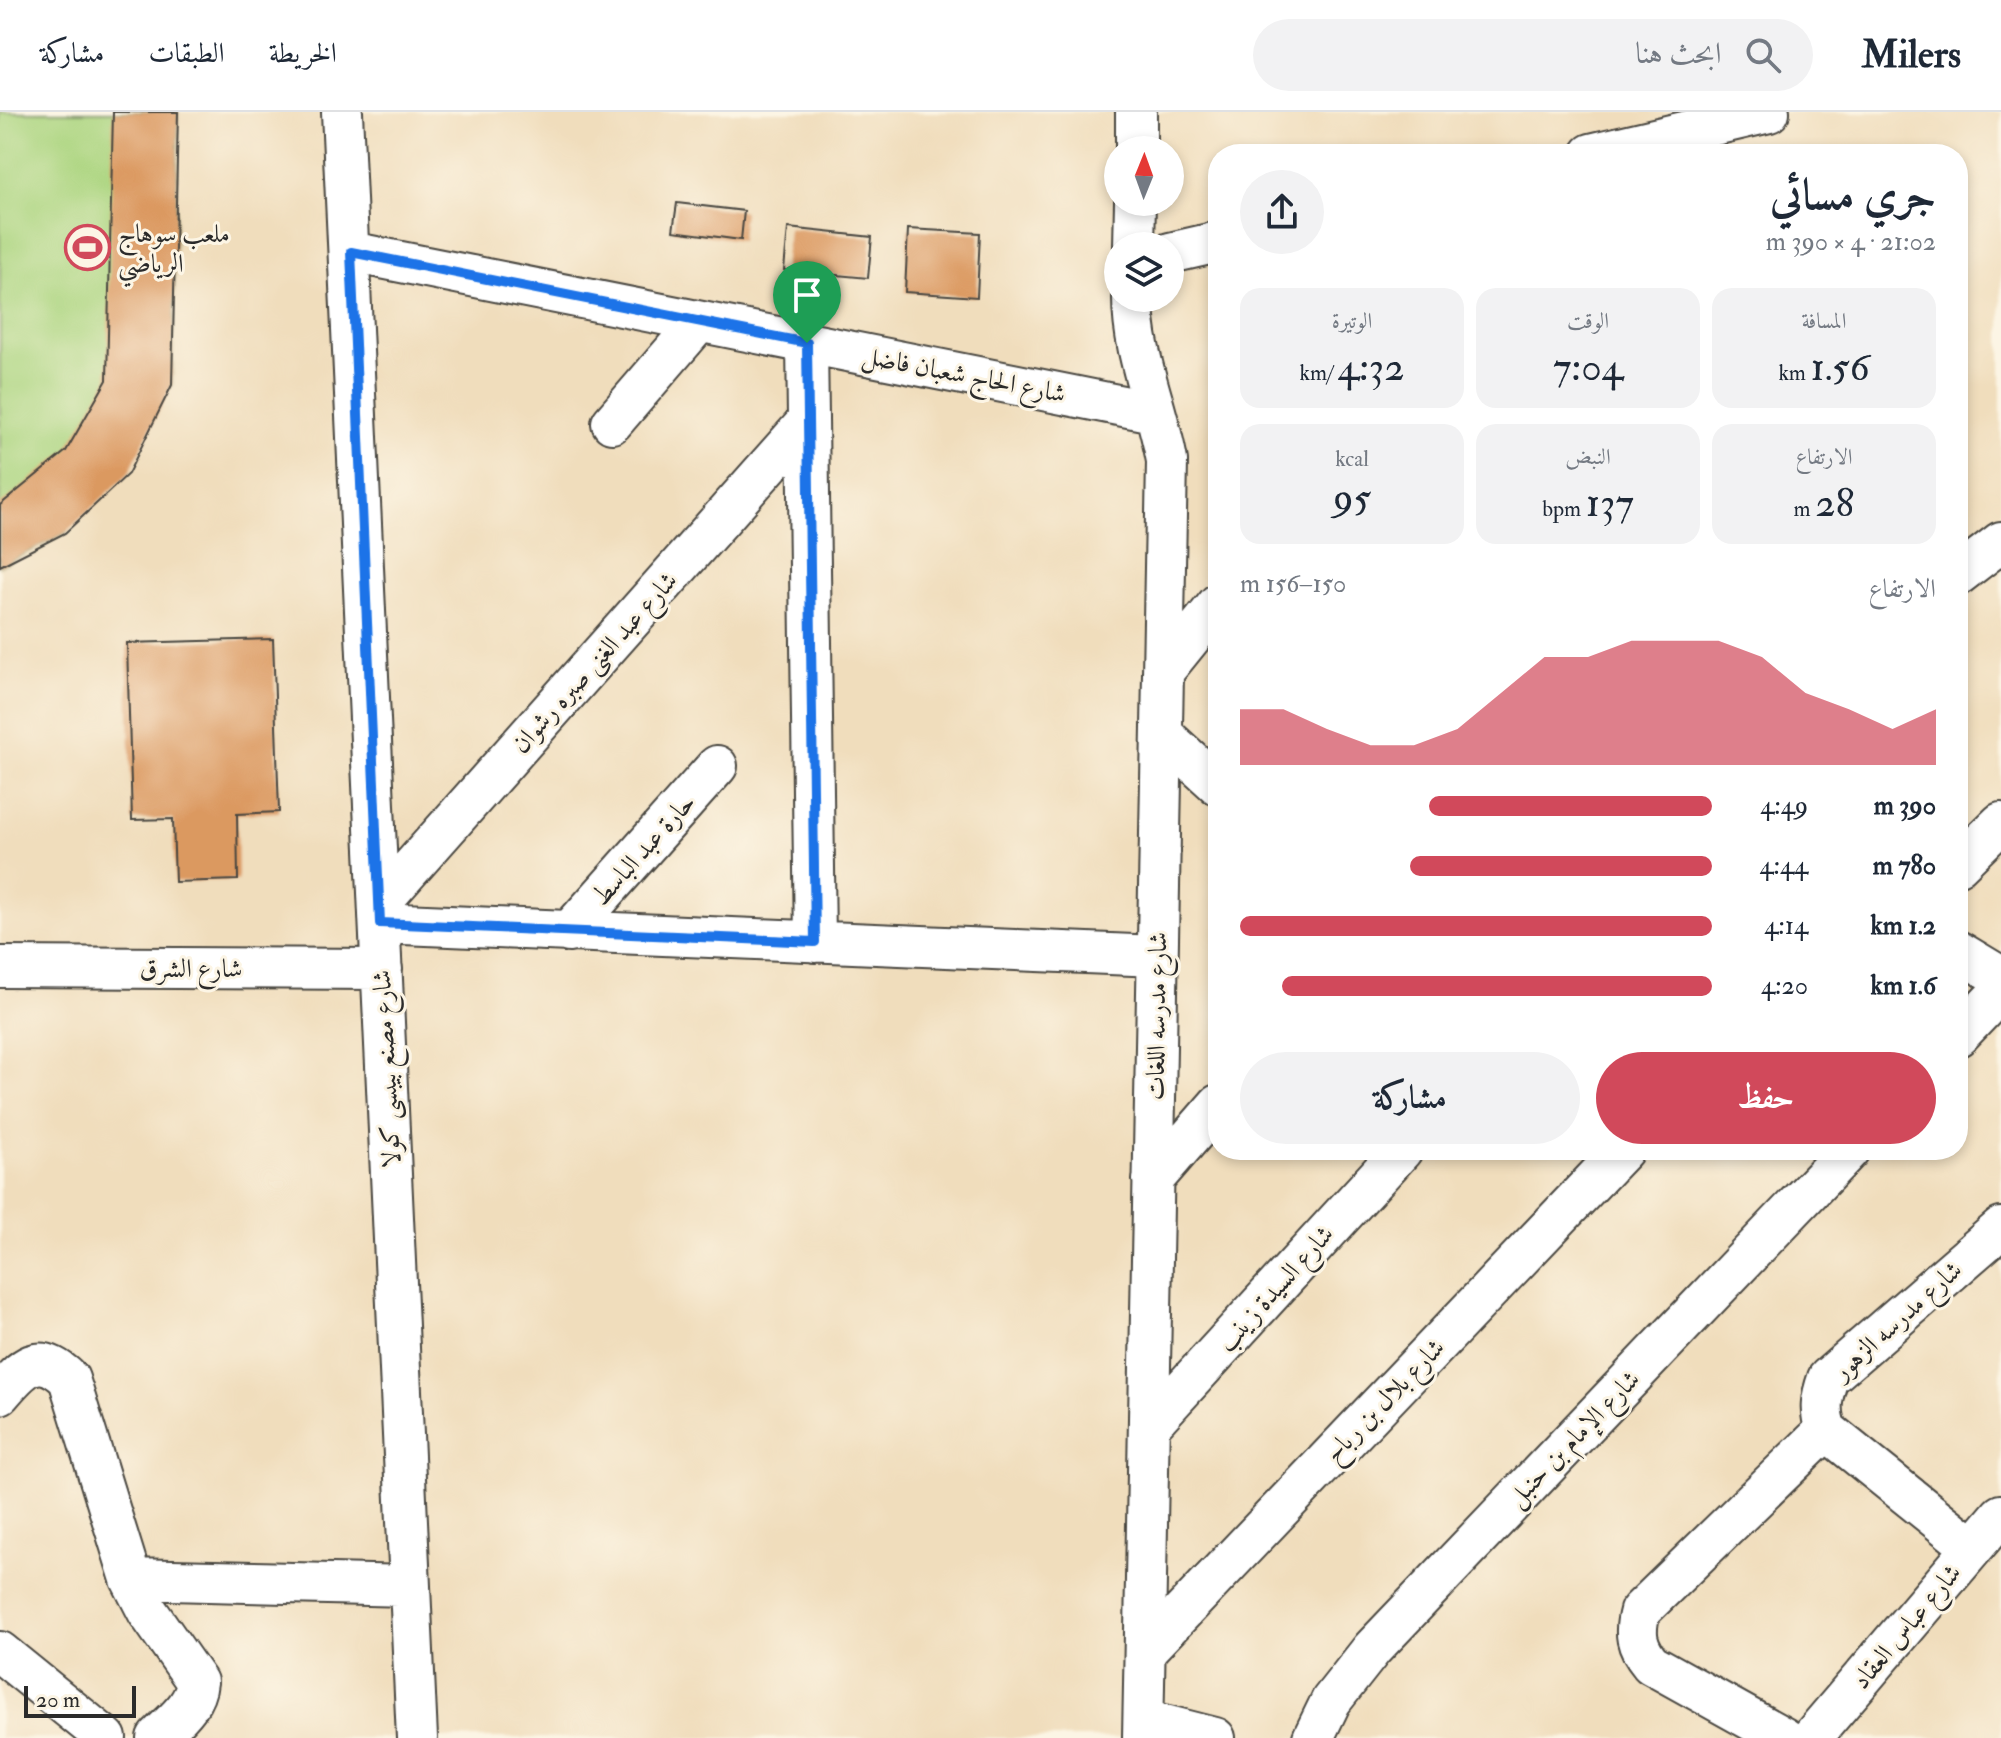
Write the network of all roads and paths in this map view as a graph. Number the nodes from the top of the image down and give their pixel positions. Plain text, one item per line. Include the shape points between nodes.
1 (342, 112) edge
2 (1137, 112) edge
3 (1769, 112) edge
4 (1136, 136) edge
5 (1700, 142) edge
6 (1208, 244) edge
7 (1184, 250) edge
8 (351, 252) junction
9 (1135, 312) edge
10 (699, 322) junction
11 (807, 343) junction
12 (1153, 412) junction
13 (808, 421) junction
14 (612, 423) dead end
15 (2001, 542) edge
16 (1968, 567) edge
17 (1208, 616) edge
18 (1163, 672) junction
19 (1162, 734) junction
20 (717, 766) dead end
21 (1208, 776) edge
22 (2001, 823) edge
23 (1968, 855) edge
24 (380, 914) junction
25 (569, 932) junction
26 (815, 942) junction
27 (1157, 956) junction
28 (1968, 957) edge
29 (0, 967) edge
30 (382, 969) junction
31 (2001, 977) edge
32 (2001, 991) edge
33 (1968, 1026) edge
34 (1208, 1117) edge
35 (1393, 1160) edge
36 (1613, 1160) edge
37 (1839, 1160) edge
38 (1153, 1180) junction
39 (2001, 1228) edge
40 (0, 1394) edge
41 (1149, 1426) junction
42 (1826, 1430) junction
43 (2001, 1515) edge
44 (1973, 1548) junction
45 (131, 1579) junction
46 (409, 1586) junction
47 (1145, 1651) junction
48 (0, 1652) edge
49 (1144, 1729) edge
50 (106, 1738) edge
51 (157, 1738) edge
52 (417, 1738) edge
53 (1215, 1738) edge
54 (1313, 1738) edge
55 (1784, 1738) edge
56 (1811, 1738) edge

1 - 8 street, شارع مصنع بيبسى كولا
2 - 4 street
3 - 5 street
6 - 7 street
8 - 10 street, شارع الحاج شعبان فاضل
8 - 24 street, شارع مصنع بيبسى كولا
9 - 12 street, شارع مدرسه اللغات
10 - 11 street, شارع الحاج شعبان فاضل
10 - 14 street
11 - 12 street, شارع الحاج شعبان فاضل
11 - 13 street
12 - 18 street, شارع مدرسه اللغات via 1167,461
13 - 24 street, شارع عبد الغنى صبره رشوان
13 - 26 street
15 - 16 street
17 - 18 street
18 - 19 street, شارع مدرسه اللغات
19 - 21 street
19 - 27 street, شارع مدرسه اللغات
20 - 25 street, حارة عبد الباسط
22 - 23 street
24 - 25 street
24 - 30 street, شارع مصنع بيبسى كولا
25 - 26 street
26 - 27 street
27 - 38 street, شارع مدرسه اللغات
28 - 31 street
29 - 30 street, شارع الشرق
30 - 46 street, شارع مصنع بيبسى كولا
32 - 33 street
34 - 38 street
35 - 41 street, شارع السيدة زينب
36 - 47 street, شارع بلال بن رباح
37 - 54 street, شارع الإمام بن حنبل via 1372,1649 1331,1701
38 - 41 street, شارع مدرسه اللغات
39 - 42 street, شارع مدرسه الزهور via 1828,1378 1821,1396
40 - 45 street via 19,1372 36,1363 56,1365 69,1379
41 - 47 street, شارع مدرسه اللغات
42 - 44 street
42 - 55 street via 1640,1611 1635,1629 1639,1649 1651,1664
43 - 44 street, شارع عباس العقاد
44 - 56 street, شارع عباس العقاد
45 - 46 street
45 - 51 street via 197,1682 189,1706
46 - 52 street, شارع مصنع بيبسى كولا
47 - 49 street, شارع مدرسه اللغات
48 - 50 street
49 - 53 street

